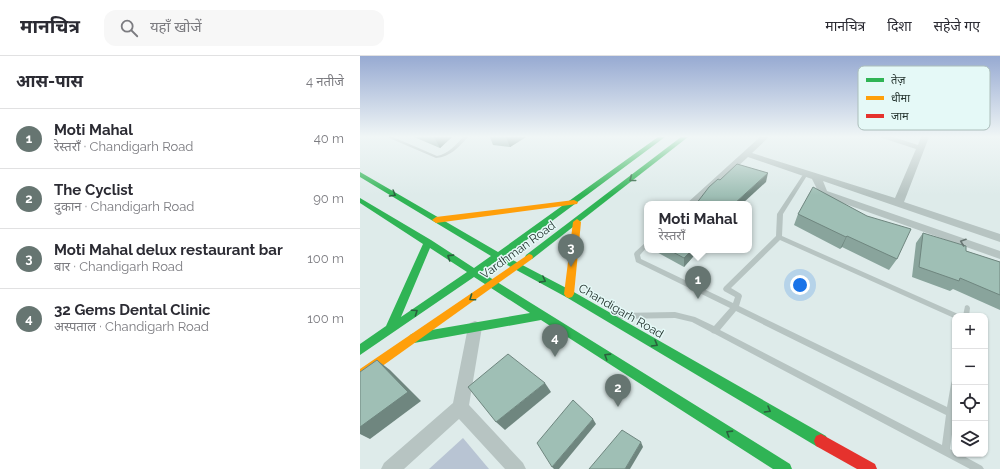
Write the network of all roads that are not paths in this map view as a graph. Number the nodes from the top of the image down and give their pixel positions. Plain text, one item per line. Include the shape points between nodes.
1 (636, 156) edge
2 (661, 156) edge
3 (744, 156) edge
4 (754, 156) edge
5 (917, 156) edge
6 (360, 174) edge
7 (811, 176) junction
8 (360, 200) edge
9 (694, 201) edge
10 (574, 202) junction
11 (898, 204) junction
12 (436, 220) junction
13 (577, 222) junction
14 (779, 237) junction
15 (1000, 238) edge
16 (428, 242) junction
17 (644, 247) edge
18 (1000, 255) edge
19 (498, 256) junction
20 (517, 266) junction
21 (474, 272) junction
22 (493, 283) junction
23 (569, 294) junction
24 (734, 307) junction
25 (967, 308) dead end
26 (966, 313) edge
27 (952, 314) edge
28 (543, 315) junction
29 (608, 317) junction
30 (475, 327) junction
31 (390, 330) junction
32 (714, 331) junction
33 (414, 338) junction
34 (360, 350) edge
35 (360, 376) edge
36 (955, 385) edge
37 (460, 408) junction
38 (950, 413) junction
39 (945, 451) junction
40 (390, 469) edge
41 (517, 469) edge
42 (785, 469) edge
43 (870, 469) edge
44 (979, 469) edge

1 - 10 main road, Vardhman Road
2 -> 13 main road, Vardhman Road
3 - 9 street
4 - 7 street
5 - 11 street
6 -> 12 main road, Chandigarh Road
7 - 11 street via 834,181
7 - 14 lane via 780,214
18 -> 7 street via 823,193
8 - 16 main road
10 - 12 main road
10 - 19 main road, Vardhman Road
11 - 15 street
12 - 19 main road, Chandigarh Road
13 - 20 main road, Vardhman Road
13 - 23 main road
14 - 24 lane via 726,289 739,296
14 - 27 lane
21 -> 16 main road
16 - 31 main road
17 - 24 lane via 637,254 638,260
19 - 20 main road, Chandigarh Road
19 - 21 main road, Vardhman Road
20 - 22 main road, Vardhman Road
20 -> 23 main road, Chandigarh Road
21 - 22 main road
31 -> 21 main road, Vardhman Road
22 - 28 main road
22 -> 33 main road, Vardhman Road
23 - 29 main road, Chandigarh Road
24 - 32 lane
24 - 38 lane
25 - 26 lane
28 - 30 main road
42 -> 28 main road
29 - 32 lane via 683,316
29 -> 43 main road, Chandigarh Road
30 - 33 main road
30 - 37 street
31 - 34 main road, Vardhman Road
32 - 39 lane
33 - 35 main road, Vardhman Road
36 - 38 lane
37 - 40 street
37 - 41 street
38 - 39 lane
39 - 44 lane

